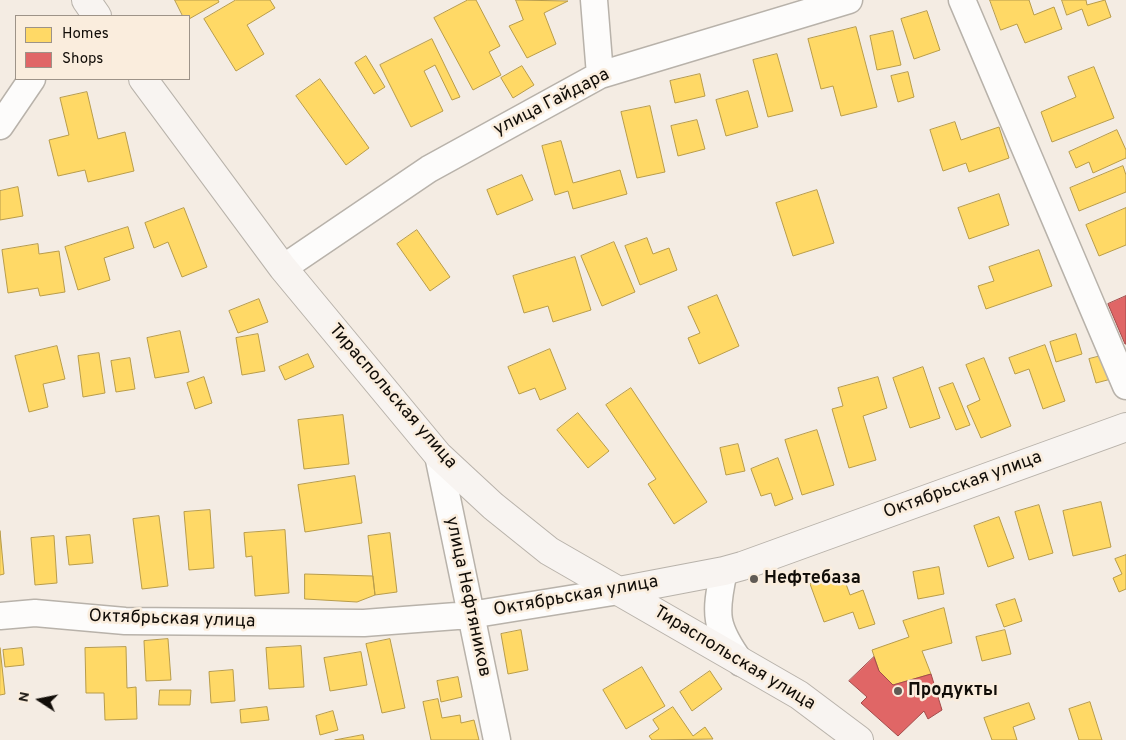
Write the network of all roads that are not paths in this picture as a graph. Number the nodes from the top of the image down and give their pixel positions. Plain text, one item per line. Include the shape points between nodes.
1 (86, 0) edge
2 (594, 0) edge
3 (850, 0) edge
4 (962, 0) edge
5 (96, 15) edge
6 (600, 75) junction
7 (31, 80) edge
8 (144, 80) edge
9 (0, 126) edge
10 (283, 268) junction
11 (1126, 386) edge
12 (1126, 427) edge
13 (438, 455) junction
14 (724, 571) junction
15 (619, 591) junction
16 (470, 615) junction
17 (0, 616) edge
18 (741, 663) junction
19 (497, 740) edge
20 (859, 740) edge

1 - 5 street
2 - 6 street
3 - 6 street, улица Гайдара
4 - 11 street
6 - 10 street, улица Гайдара via 429,169
7 - 9 street
8 - 10 street, Тираспольская улица
10 - 13 street, Тираспольская улица
12 - 14 street, Октябрьская улица
13 - 15 street, Тираспольская улица via 493,506 549,551
13 - 16 street, улица Нефтяников
14 - 15 street, Октябрьская улица
14 - 18 street via 718,594 717,618 724,640
15 - 16 street, Октябрьская улица
15 - 18 street, Тираспольская улица
16 - 17 street, Октябрьская улица via 364,623 124,621 35,613
16 - 19 street, улица Нефтяников
18 - 20 street, Тираспольская улица via 799,695

